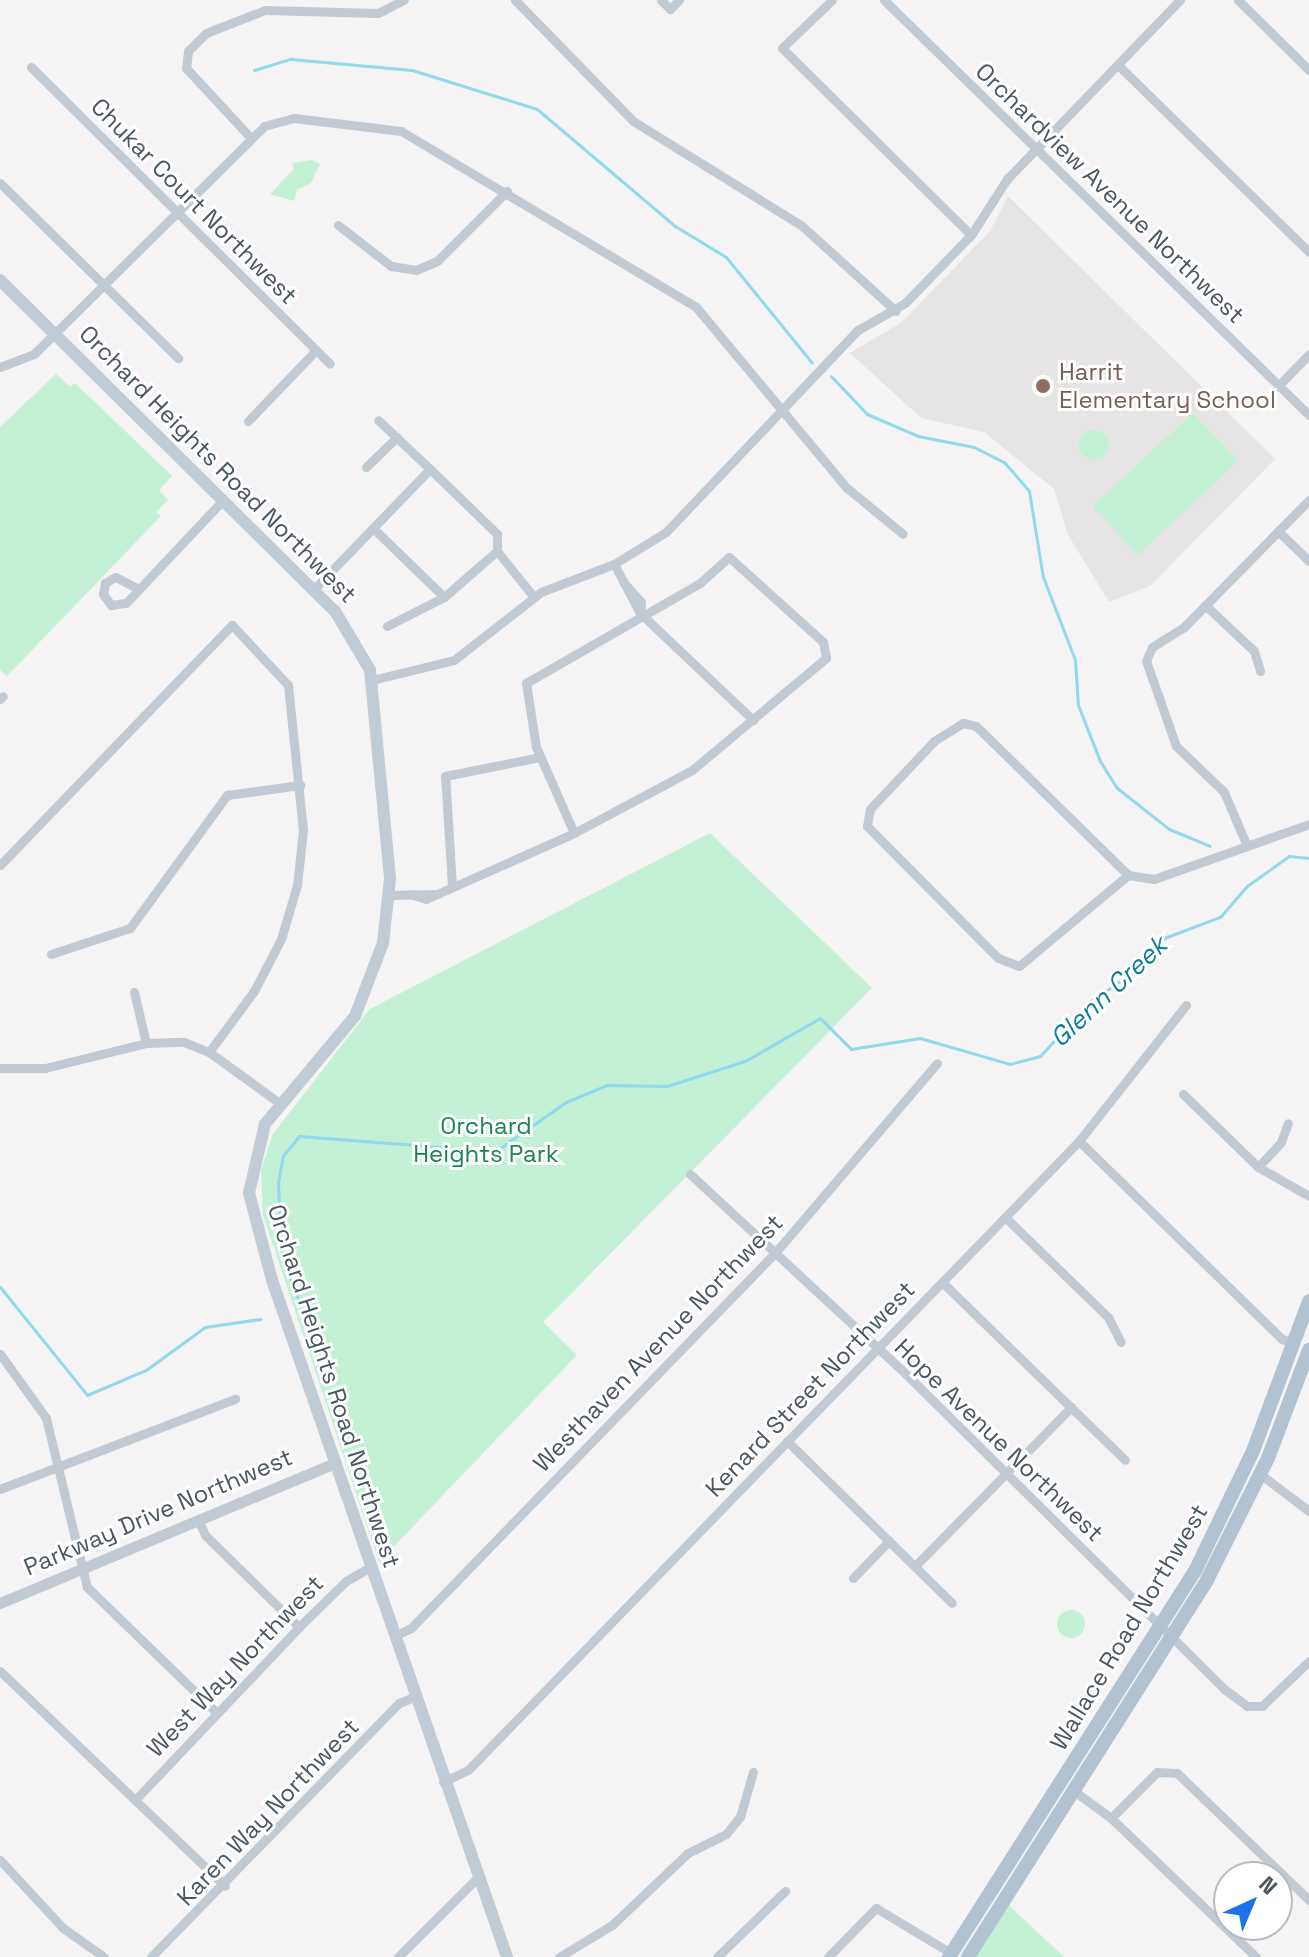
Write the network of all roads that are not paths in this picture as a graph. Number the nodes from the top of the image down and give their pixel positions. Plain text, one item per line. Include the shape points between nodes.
1 (404, 0) edge
2 (515, 0) edge
3 (661, 0) edge
4 (679, 0) edge
5 (832, 0) edge
6 (884, 0) edge
7 (1180, 0) edge
8 (1238, 0) edge
9 (312, 5) edge
10 (1118, 65) junction
11 (31, 67) dead end
12 (1309, 70) edge
13 (249, 136) junction
14 (1036, 149) junction
15 (0, 183) edge
16 (507, 191) junction
17 (176, 211) junction
18 (338, 225) dead end
19 (971, 235) junction
20 (1309, 252) edge
21 (0, 280) edge
22 (103, 284) junction
23 (896, 311) junction
24 (56, 332) junction
25 (316, 350) junction
26 (1309, 354) edge
27 (178, 358) dead end
28 (330, 364) dead end
29 (0, 367) edge
30 (1279, 385) junction
31 (781, 409) junction
32 (1309, 415) edge
33 (378, 420) dead end
34 (248, 421) dead end
35 (397, 437) junction
36 (366, 467) dead end
37 (430, 469) junction
38 (223, 500) junction
39 (1309, 500) edge
40 (373, 528) junction
41 (1278, 531) junction
42 (903, 534) dead end
43 (497, 551) junction
44 (1309, 561) edge
45 (614, 564) junction
46 (135, 587) dead end
47 (314, 589) junction
48 (533, 596) junction
49 (444, 597) junction
50 (1205, 605) junction
51 (640, 613) junction
52 (387, 626) dead end
53 (1260, 671) dead end
54 (372, 680) junction
55 (753, 720) junction
56 (540, 757) junction
57 (300, 785) junction
58 (1309, 824) edge
59 (574, 833) junction
60 (1247, 846) junction
61 (0, 865) edge
62 (1128, 875) junction
63 (452, 886) junction
64 (389, 895) junction
65 (51, 954) dead end
66 (134, 992) dead end
67 (1186, 1005) dead end
68 (146, 1043) junction
69 (209, 1052) junction
70 (937, 1063) dead end
71 (0, 1068) edge
72 (1183, 1094) dead end
73 (278, 1102) junction
74 (1288, 1123) dead end
75 (1079, 1141) junction
76 (1258, 1167) junction
77 (690, 1174) dead end
78 (1309, 1196) edge
79 (1005, 1217) junction
80 (774, 1254) junction
81 (942, 1282) junction
82 (1309, 1301) edge
83 (1121, 1342) dead end
84 (1295, 1344) junction
85 (876, 1350) junction
86 (1309, 1350) edge
87 (0, 1354) edge
88 (235, 1399) dead end
89 (1071, 1407) junction
90 (787, 1441) junction
91 (1125, 1460) dead end
92 (334, 1463) junction
93 (57, 1469) junction
94 (1006, 1472) junction
95 (1260, 1474) junction
96 (0, 1489) edge
97 (1309, 1511) edge
98 (198, 1519) junction
99 (889, 1541) junction
100 (915, 1566) junction
101 (370, 1567) junction
102 (80, 1569) junction
103 (853, 1578) dead end
104 (0, 1603) edge
105 (952, 1603) dead end
106 (1162, 1626) junction
107 (299, 1627) junction
108 (394, 1636) junction
109 (1173, 1639) junction
110 (1309, 1661) edge
111 (0, 1671) edge
112 (414, 1697) junction
113 (217, 1713) junction
114 (753, 1772) dead end
115 (443, 1782) junction
116 (1074, 1791) junction
117 (135, 1800) junction
118 (1111, 1818) junction
119 (1033, 1826) junction
120 (0, 1860) edge
121 (478, 1877) junction
122 (225, 1886) junction
123 (785, 1891) dead end
124 (1309, 1900) edge
125 (1000, 1905) junction
126 (950, 1955) edge
127 (104, 1957) edge
128 (151, 1957) edge
129 (398, 1957) edge
130 (507, 1957) edge
131 (559, 1957) edge
132 (717, 1957) edge
133 (828, 1957) edge
134 (968, 1957) edge
135 (1256, 1957) edge

1 - 9 street via 378,13
2 - 23 street via 633,121 801,225
3 - 4 street via 670,9
5 - 19 street via 782,48
6 - 14 street, Orchardview Avenue Northwest
7 - 10 street
8 - 12 street
9 - 13 street via 241,14 206,33 185,59 191,78
10 - 14 street
10 - 20 street
11 - 17 street, Chukar Court Northwest
13 - 16 street via 294,118 401,131
13 - 17 street
14 - 19 street via 1007,179
14 - 30 street, Orchardview Avenue Northwest
15 - 22 street
16 - 18 street via 425,268 391,266
16 - 31 street via 696,307
17 - 22 street
17 - 25 street, Chukar Court Northwest
19 - 23 street
21 - 24 main road, Orchard Heights Road Northwest
22 - 24 street
22 - 27 street
23 - 31 street via 858,330
24 - 29 street via 29,359
24 - 38 main road, Orchard Heights Road Northwest
25 - 28 street, Chukar Court Northwest
25 - 34 street
26 - 30 street
30 - 32 street, Orchardview Avenue Northwest
31 - 42 street via 847,488
31 - 45 street via 677,522
33 - 35 street
35 - 36 street
35 - 37 street
37 - 40 street
37 - 43 street via 497,534
38 - 46 street
38 - 47 main road, Orchard Heights Road Northwest
39 - 41 street
40 - 47 street
40 - 49 street
41 - 44 street
41 - 50 street
43 - 48 street
43 - 49 street
45 - 48 street
45 - 51 street
47 - 54 main road, Orchard Heights Road Northwest via 354,635
48 - 54 street via 465,654 410,675
49 - 52 street
50 - 53 street via 1254,651
50 - 60 street via 1152,647 1147,674 1176,746 1224,792
51 - 55 street
51 - 55 street via 700,583 729,557 739,563 826,649 821,664
51 - 56 street via 526,683
54 - 64 main road, Orchard Heights Road Northwest
55 - 59 street via 692,770
56 - 59 street
56 - 63 street via 445,776
57 - 61 street via 288,685 232,625
57 - 65 street via 227,795 130,928
57 - 69 street via 300,863 286,927 254,991
58 - 60 street
59 - 63 street
60 - 62 street via 1154,879
62 - 62 street via 1091,901 1029,963 1009,965 879,842 866,816 934,741 963,723 976,726
63 - 64 street via 438,894
64 - 73 main road, Orchard Heights Road Northwest via 375,971 355,1016
66 - 68 street
67 - 75 street, Kenard Street Northwest
68 - 69 street via 184,1042
68 - 71 street via 45,1068
69 - 73 street
70 - 80 street, Westhaven Avenue Northwest
72 - 76 street
73 - 92 main road, Orchard Heights Road Northwest via 253,1159 252,1214
74 - 76 street via 1281,1142
75 - 79 street, Kenard Street Northwest
75 - 84 street via 1282,1339
76 - 78 street
77 - 80 street, Hope Avenue Northwest
79 - 81 street, Kenard Street Northwest
79 - 83 street via 1108,1317
80 - 85 street, Hope Avenue Northwest
80 - 108 street, Westhaven Avenue Northwest via 411,1628
81 - 85 street, Kenard Street Northwest
81 - 89 street
82 - 84 main road, Wallace Road Northwest
84 - 106 main road, Wallace Road Northwest via 1224,1513
85 - 90 street, Kenard Street Northwest
85 - 94 street, Hope Avenue Northwest
86 - 95 main road, Wallace Road Northwest
87 - 93 street via 46,1418
88 - 93 street
89 - 91 street
89 - 94 street
90 - 99 street
90 - 115 street, Kenard Street Northwest via 468,1770
92 - 98 street, Parkway Drive Northwest
92 - 101 main road, Orchard Heights Road Northwest
93 - 96 street
93 - 102 street
94 - 100 street
94 - 106 street, Hope Avenue Northwest
95 - 97 street
95 - 109 main road, Wallace Road Northwest
98 - 102 street, Parkway Drive Northwest
98 - 107 street via 205,1535
99 - 100 street
99 - 103 street
100 - 105 street
101 - 107 street, West Way Northwest via 346,1581
101 - 108 main road, Orchard Heights Road Northwest
102 - 104 street, Parkway Drive Northwest
102 - 113 street via 87,1587
106 - 109 street, Hope Avenue Northwest
106 - 119 main road, Wallace Road Northwest
107 - 113 street, West Way Northwest
108 - 112 main road, Orchard Heights Road Northwest
109 - 110 street, Hope Avenue Northwest via 1247,1706 1262,1706
109 - 116 main road, Wallace Road Northwest
111 - 117 street
112 - 115 main road, Orchard Heights Road Northwest
112 - 122 street, Karen Way Northwest via 399,1703
113 - 117 street, West Way Northwest
114 - 131 street via 740,1817 726,1834 688,1853 612,1925
115 - 121 main road, Orchard Heights Road Northwest
116 - 118 street
116 - 125 main road, Wallace Road Northwest
117 - 122 street
118 - 124 street via 1157,1772 1177,1773
118 - 135 street
119 - 125 main road via 1036,1836
119 - 126 main road, Wallace Road Northwest
120 - 127 street via 63,1928
121 - 129 street
121 - 130 main road, Orchard Heights Road Northwest
122 - 128 street, Karen Way Northwest
123 - 132 street
125 - 134 main road, Wallace Road Northwest
126 - 133 street via 876,1908

